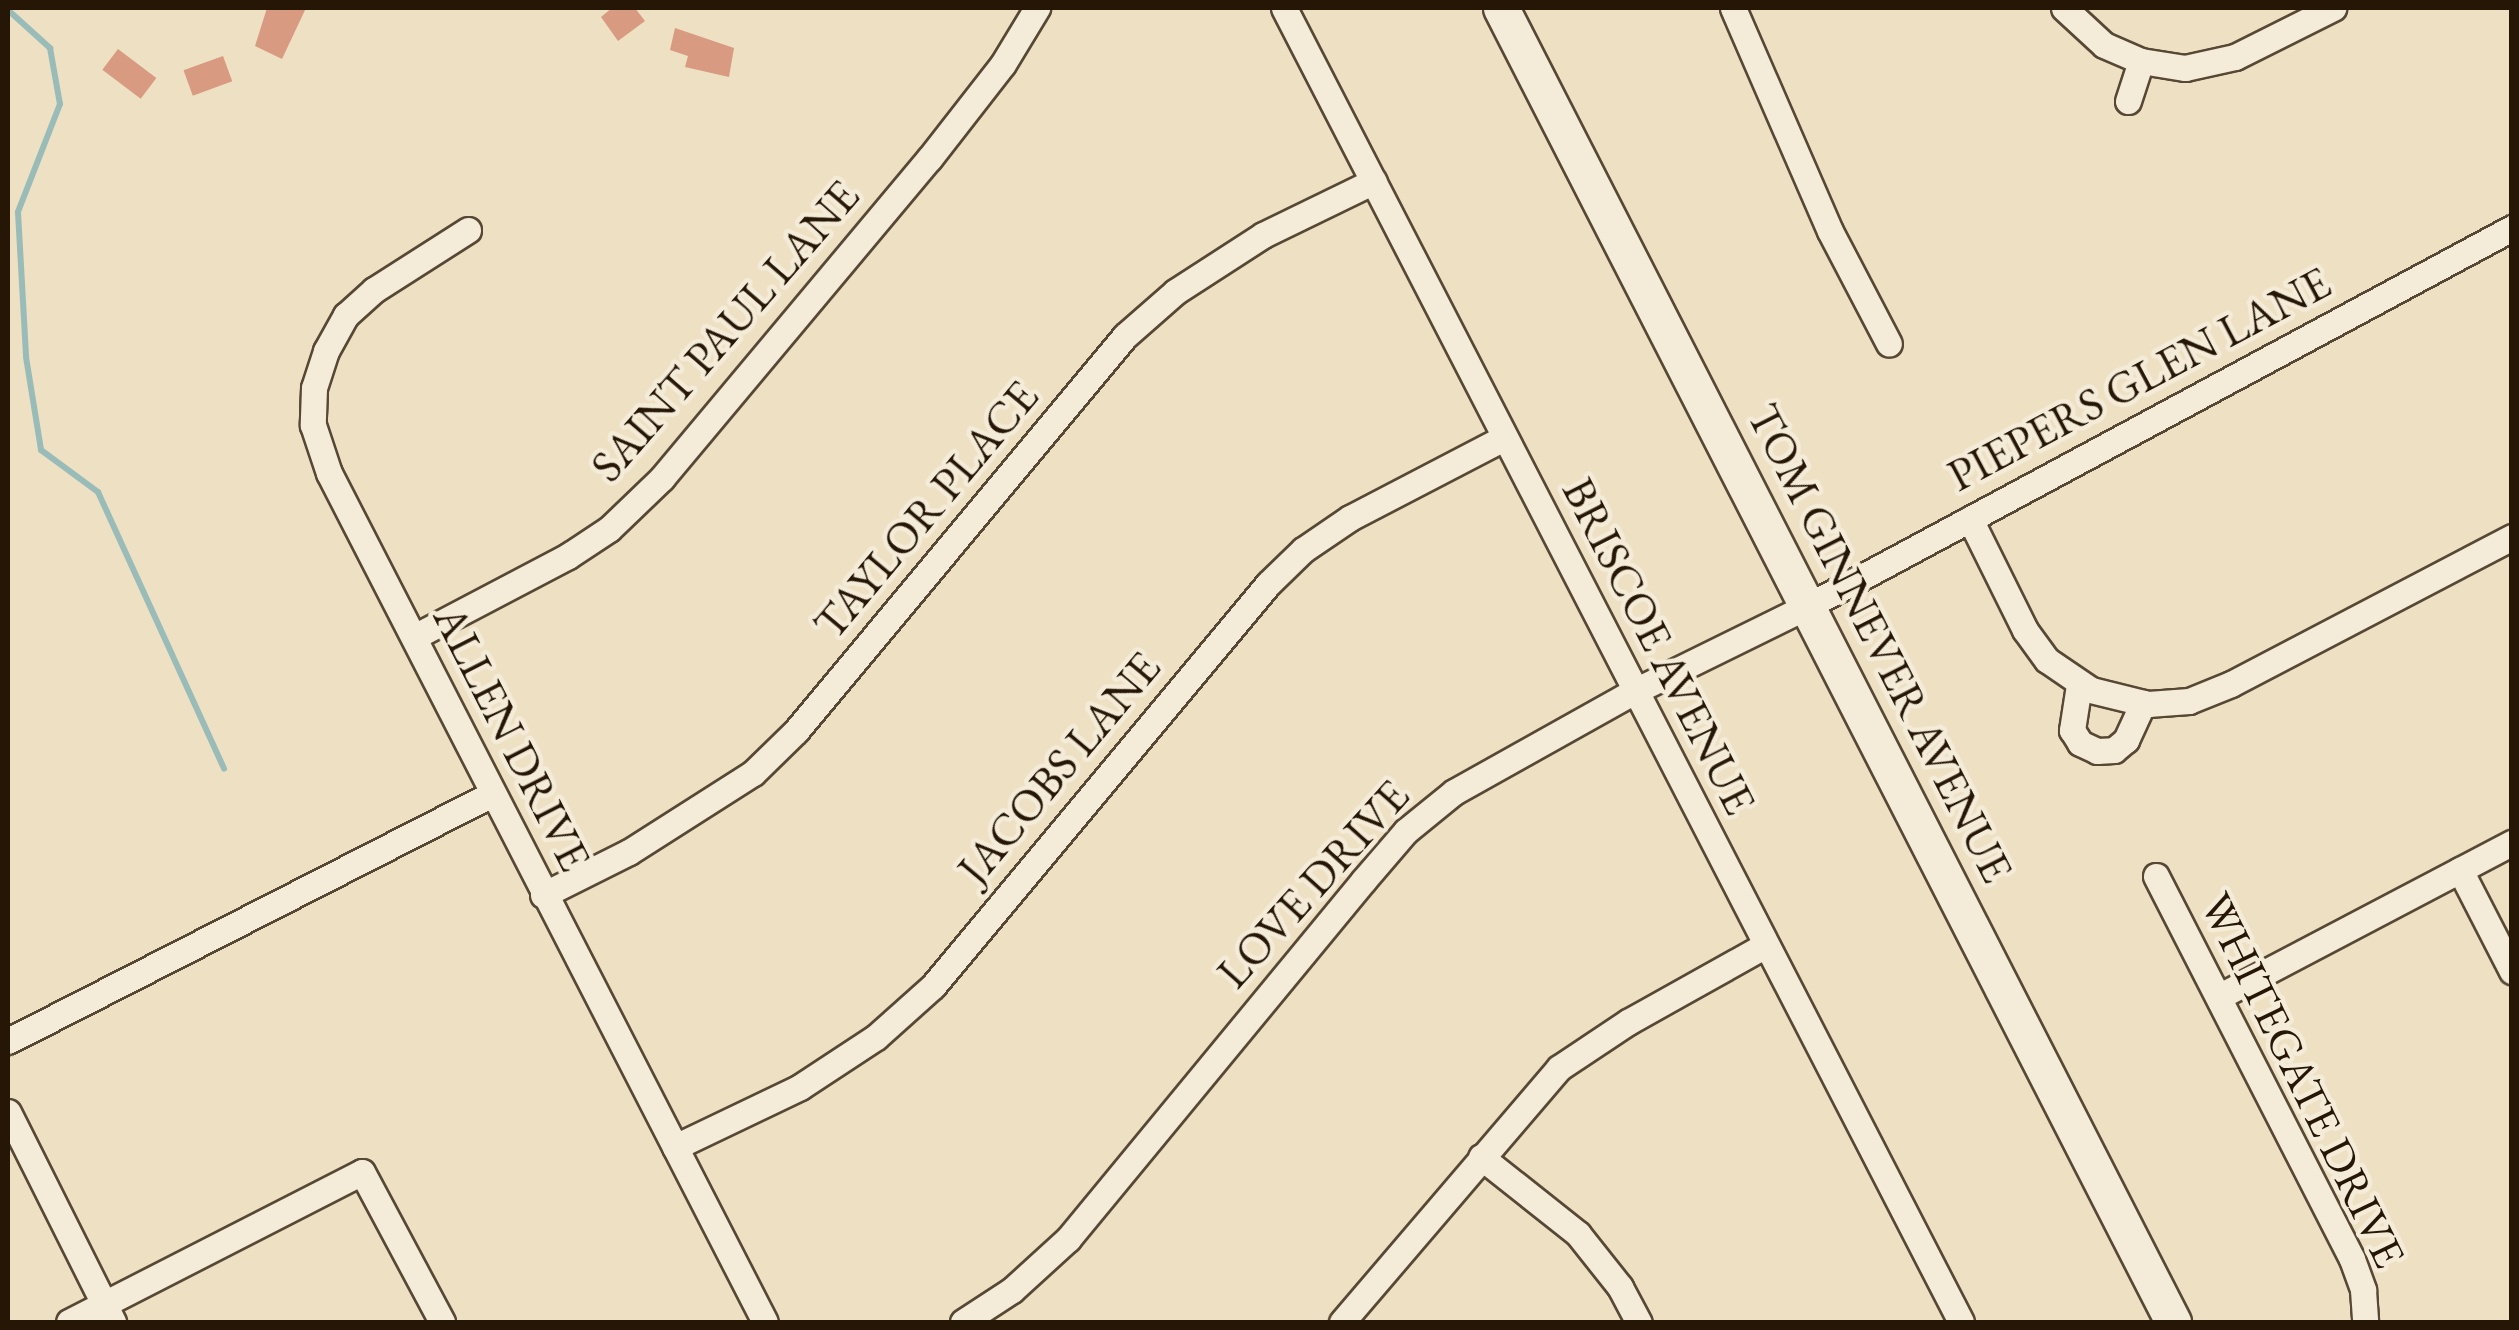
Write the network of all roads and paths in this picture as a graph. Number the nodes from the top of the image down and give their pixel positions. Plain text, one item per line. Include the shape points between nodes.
1 (1037, 8) edge
2 (1284, 8) edge
3 (1501, 8) edge
4 (1733, 8) edge
5 (2064, 8) edge
6 (2333, 8) edge
7 (2142, 62) junction
8 (2128, 101) dead end
9 (1374, 181) junction
10 (2512, 228) edge
11 (468, 230) dead end
12 (1889, 344) dead end
13 (1504, 438) junction
14 (1970, 518) junction
15 (2512, 537) edge
16 (1808, 606) junction
17 (414, 637) junction
18 (2080, 684) junction
19 (1635, 690) junction
20 (2143, 703) junction
21 (492, 794) junction
22 (2512, 843) edge
23 (2460, 870) junction
24 (2156, 876) dead end
25 (543, 895) junction
26 (1766, 945) junction
27 (2512, 971) edge
28 (2220, 996) junction
29 (8, 1041) edge
30 (8, 1112) edge
31 (675, 1147) junction
32 (1481, 1156) junction
33 (108, 1314) edge
34 (69, 1322) edge
35 (442, 1322) edge
36 (765, 1322) edge
37 (963, 1322) edge
38 (1342, 1322) edge
39 (1638, 1322) edge
40 (1961, 1322) edge
41 (2173, 1322) edge
42 (2365, 1322) edge

1 - 17 street, SAINT PAUL LANE via 940,145 662,478 609,529 568,556
2 - 9 street, BRISCOE AVENUE
3 - 16 main road, TOM GINNEVER AVENUE
4 - 12 street via 1830,232
5 - 7 street via 2104,45
6 - 7 street via 2235,57 2185,68
7 - 8 street
9 - 13 street, BRISCOE AVENUE
9 - 25 street, TAYLOR PLACE via 1263,235 1175,292 1125,336 796,731 753,773 629,852
10 - 14 street, PIEPERS GLEN LANE
11 - 17 street, ALLEN DRIVE via 346,315 314,388 313,425 329,473
13 - 19 street, BRISCOE AVENUE
13 - 31 street, JACOBS LANE via 1350,518 1292,561 933,986 876,1037 800,1087
14 - 16 street, PIEPERS GLEN LANE
14 - 18 street via 2026,630 2047,660
15 - 20 street via 2231,684 2189,700
16 - 19 street, LOVE DRIVE
16 - 41 main road, TOM GINNEVER AVENUE
17 - 21 street, ALLEN DRIVE
18 - 20 street
18 - 20 street via 2072,730 2097,751 2114,750 2126,740
19 - 26 street, BRISCOE AVENUE
19 - 37 street, LOVE DRIVE via 1454,792 1406,831 1068,1239 1012,1290
21 - 25 street, ALLEN DRIVE
21 - 29 street
22 - 23 street
23 - 27 street
23 - 28 street
24 - 28 street, WHITEGATE DRIVE
25 - 31 street, ALLEN DRIVE
26 - 32 street via 1560,1068
26 - 40 street, BRISCOE AVENUE
28 - 42 street, WHITEGATE DRIVE via 2352,1259
30 - 33 street
31 - 36 street, ALLEN DRIVE
32 - 38 street
32 - 39 street via 1578,1234
33 - 34 street
33 - 35 street via 362,1172

